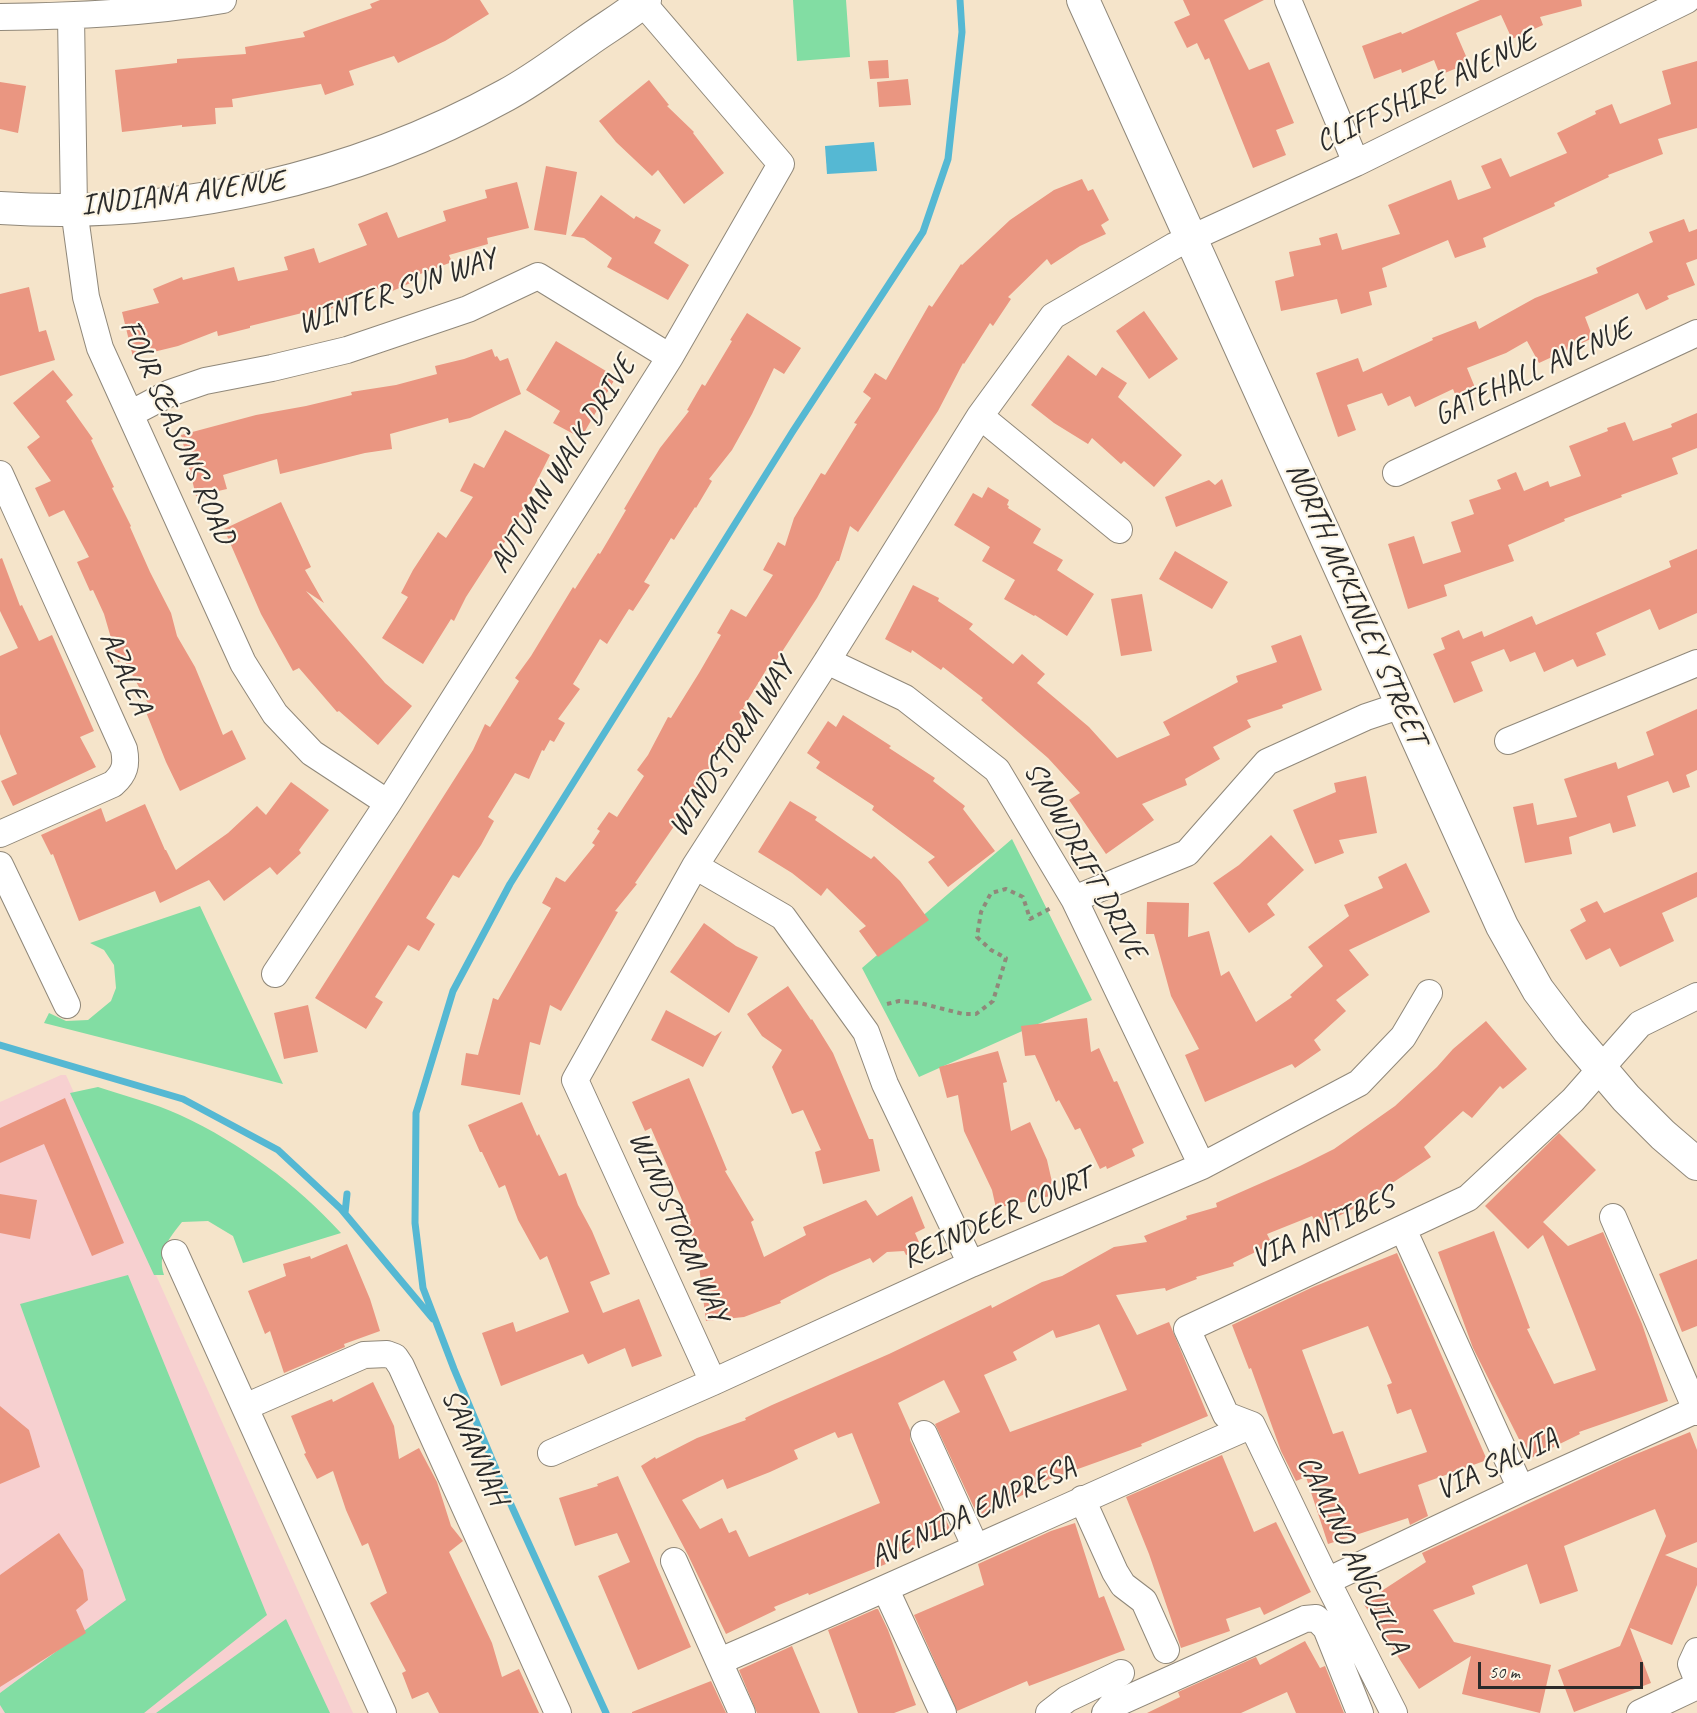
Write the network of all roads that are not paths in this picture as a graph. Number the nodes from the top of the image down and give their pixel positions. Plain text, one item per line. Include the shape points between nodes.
1 (223, 0) edge
2 (1083, 0) edge
3 (1288, 0) edge
4 (1688, 0) edge
5 (643, 1) edge
6 (71, 16) junction
7 (0, 17) edge
8 (1356, 163) junction
9 (0, 208) edge
10 (74, 209) junction
11 (1191, 239) junction
12 (1697, 333) edge
13 (670, 357) junction
14 (130, 414) junction
15 (980, 416) junction
16 (1396, 473) dead end
17 (0, 474) edge
18 (1119, 530) dead end
19 (827, 661) junction
20 (1697, 663) edge
21 (1402, 705) junction
22 (1508, 741) dead end
23 (387, 803) junction
24 (0, 834) edge
25 (0, 865) edge
26 (695, 866) junction
27 (1064, 903) junction
28 (275, 974) dead end
29 (1429, 993) dead end
30 (1697, 996) edge
31 (67, 1005) dead end
32 (1600, 1068) junction
33 (1697, 1164) edge
34 (1202, 1166) junction
35 (1613, 1217) dead end
36 (1403, 1229) junction
37 (175, 1253) dead end
38 (971, 1264) junction
39 (713, 1382) junction
40 (245, 1407) junction
41 (1697, 1411) edge
42 (1252, 1425) junction
43 (924, 1434) dead end
44 (551, 1454) dead end
45 (1521, 1489) junction
46 (1082, 1499) junction
47 (976, 1548) junction
48 (674, 1561) dead end
49 (1327, 1581) junction
50 (886, 1590) junction
51 (1166, 1650) dead end
52 (1697, 1651) edge
53 (720, 1661) junction
54 (1121, 1673) dead end
55 (1697, 1679) edge
56 (1697, 1686) edge
57 (1053, 1711) edge
58 (383, 1713) edge
59 (558, 1713) edge
60 (742, 1713) edge
61 (942, 1713) edge
62 (1105, 1713) edge
63 (1360, 1713) edge
64 (1394, 1713) edge
65 (1640, 1713) edge

1 - 6 street via 172,9
2 - 11 street, NORTH MCKINLEY STREET
3 - 8 street
4 - 8 street, CLIFFSHIRE AVENUE
5 - 10 street, INDIANA AVENUE via 508,94 376,155 299,179 218,196
5 - 13 street, AUTUMN WALK DRIVE via 781,164
6 - 7 street
6 - 10 street, FOUR SEASONS ROAD
8 - 11 street, CLIFFSHIRE AVENUE
9 - 10 street, INDIANA AVENUE
10 - 14 street, FOUR SEASONS ROAD via 89,307 100,348
11 - 15 street, WINDSTORM WAY via 1053,316
11 - 21 street, NORTH MCKINLEY STREET
12 - 16 street, GATEHALL AVENUE
13 - 14 street, WINTER SUN WAY via 538,276 468,309 347,350 205,381 170,393
13 - 23 street, AUTUMN WALK DRIVE
14 - 23 street, FOUR SEASONS ROAD via 243,663 275,714 312,753
15 - 18 street
15 - 19 street, WINDSTORM WAY
17 - 24 street, AZALEA via 124,749 126,769 113,783
19 - 26 street, WINDSTORM WAY
19 - 27 street, SNOWDRIFT DRIVE via 905,698 998,770
20 - 22 street
21 - 27 street via 1267,762 1188,853
21 - 32 street, NORTH MCKINLEY STREET via 1502,926 1538,990
23 - 28 street, AUTUMN WALK DRIVE
25 - 31 street
26 - 38 street via 783,917 866,1032 885,1084
26 - 39 street, WINDSTORM WAY via 575,1080
27 - 34 street, SNOWDRIFT DRIVE
29 - 34 street, REINDEER COURT via 1403,1036 1359,1083
30 - 32 street, VIA ANTIBES via 1640,1024
32 - 33 street, NORTH MCKINLEY STREET via 1663,1135
32 - 36 street, VIA ANTIBES via 1573,1100 1468,1198
34 - 38 street, REINDEER COURT
35 - 41 street
36 - 42 street, VIA ANTIBES via 1187,1329 1226,1415
36 - 45 street
37 - 40 street
38 - 39 street, REINDEER COURT
39 - 44 street, REINDEER COURT
40 - 58 street
40 - 59 street, SAVANNAH via 364,1355 395,1357
41 - 45 street, VIA SALVIA
42 - 46 street, AVENIDA EMPRESA
42 - 49 street, CAMINO ANGUILLA
43 - 47 street
45 - 49 street, VIA SALVIA
46 - 47 street, AVENIDA EMPRESA
46 - 51 street via 1115,1572 1123,1585 1144,1601
47 - 50 street, AVENIDA EMPRESA
48 - 53 street
49 - 64 street, CAMINO ANGUILLA
50 - 53 street, AVENIDA EMPRESA
50 - 61 street
52 - 55 street via 1691,1664
53 - 60 street
54 - 57 street via 1067,1699
56 - 65 street
62 - 63 street via 1111,1706 1305,1618 1316,1618 1326,1628

